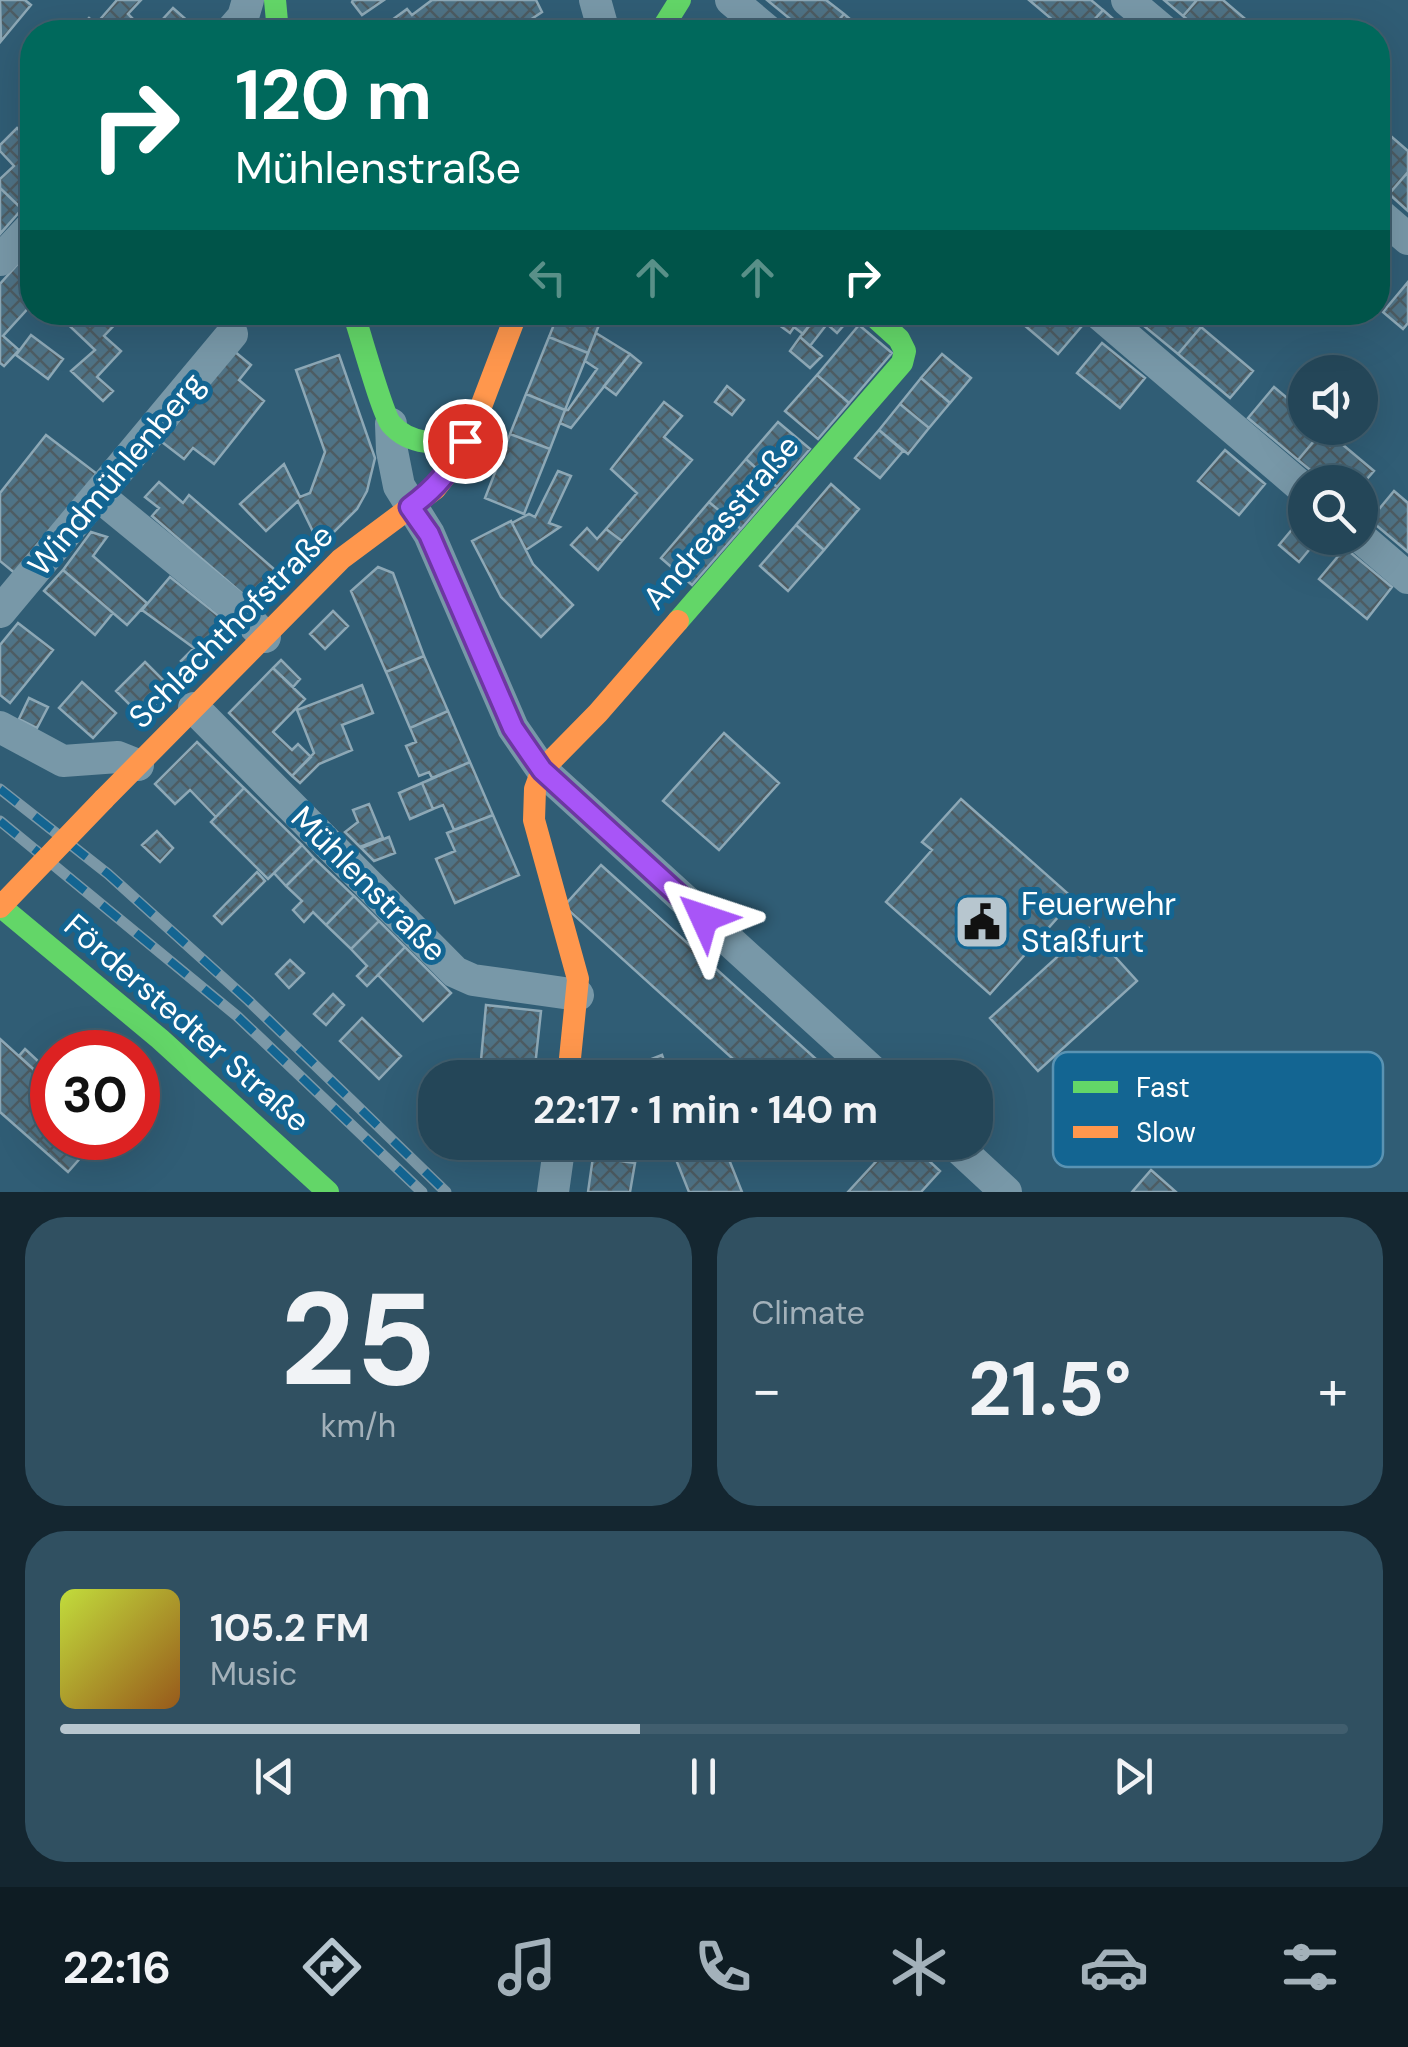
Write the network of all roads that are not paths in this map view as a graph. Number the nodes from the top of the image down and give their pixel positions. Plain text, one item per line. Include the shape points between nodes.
1 (731, 0) edge
2 (1127, 0) edge
3 (755, 20) edge
4 (1151, 20) edge
5 (20, 239) edge
6 (0, 260) edge
7 (357, 325) edge
8 (512, 325) edge
9 (884, 325) edge
10 (1112, 325) edge
11 (232, 334) dead end
12 (391, 424) junction
13 (465, 441) junction
14 (1288, 475) edge
15 (99, 496) junction
16 (410, 507) junction
17 (1378, 552) edge
18 (1408, 578) edge
19 (0, 612) edge
20 (265, 636) junction
21 (194, 708) junction
22 (0, 728) edge
23 (138, 765) junction
24 (542, 770) junction
25 (0, 907) edge
26 (578, 996) junction
27 (570, 1060) edge
28 (860, 1060) edge
29 (558, 1160) edge
30 (971, 1160) edge
31 (328, 1192) edge
32 (554, 1192) edge
33 (1006, 1192) edge

1 - 3 street
2 - 4 street
5 - 6 street
7 - 12 street
8 - 13 street
9 - 24 street, Andreasstraße via 905,351 902,363
10 - 14 street
11 - 15 street, Windmühlenberg
12 - 13 street via 433,445
12 - 16 street via 398,486
13 - 16 street via 435,489
15 - 19 street, Windmühlenberg
15 - 20 street
16 - 20 street, Schlachthofstraße via 341,560
16 - 24 street via 429,534 513,728
17 - 18 street
20 - 21 street, Schlachthofstraße
21 - 23 street, Schlachthofstraße
21 - 26 street, Mühlenstraße via 456,972
22 - 23 street via 63,761 118,757
23 - 25 street, Schlachthofstraße, bridge
24 - 26 street via 534,820
24 - 28 street
25 - 31 street, Förderstedter Straße via 160,1039
26 - 27 street
29 - 32 street
30 - 33 street

